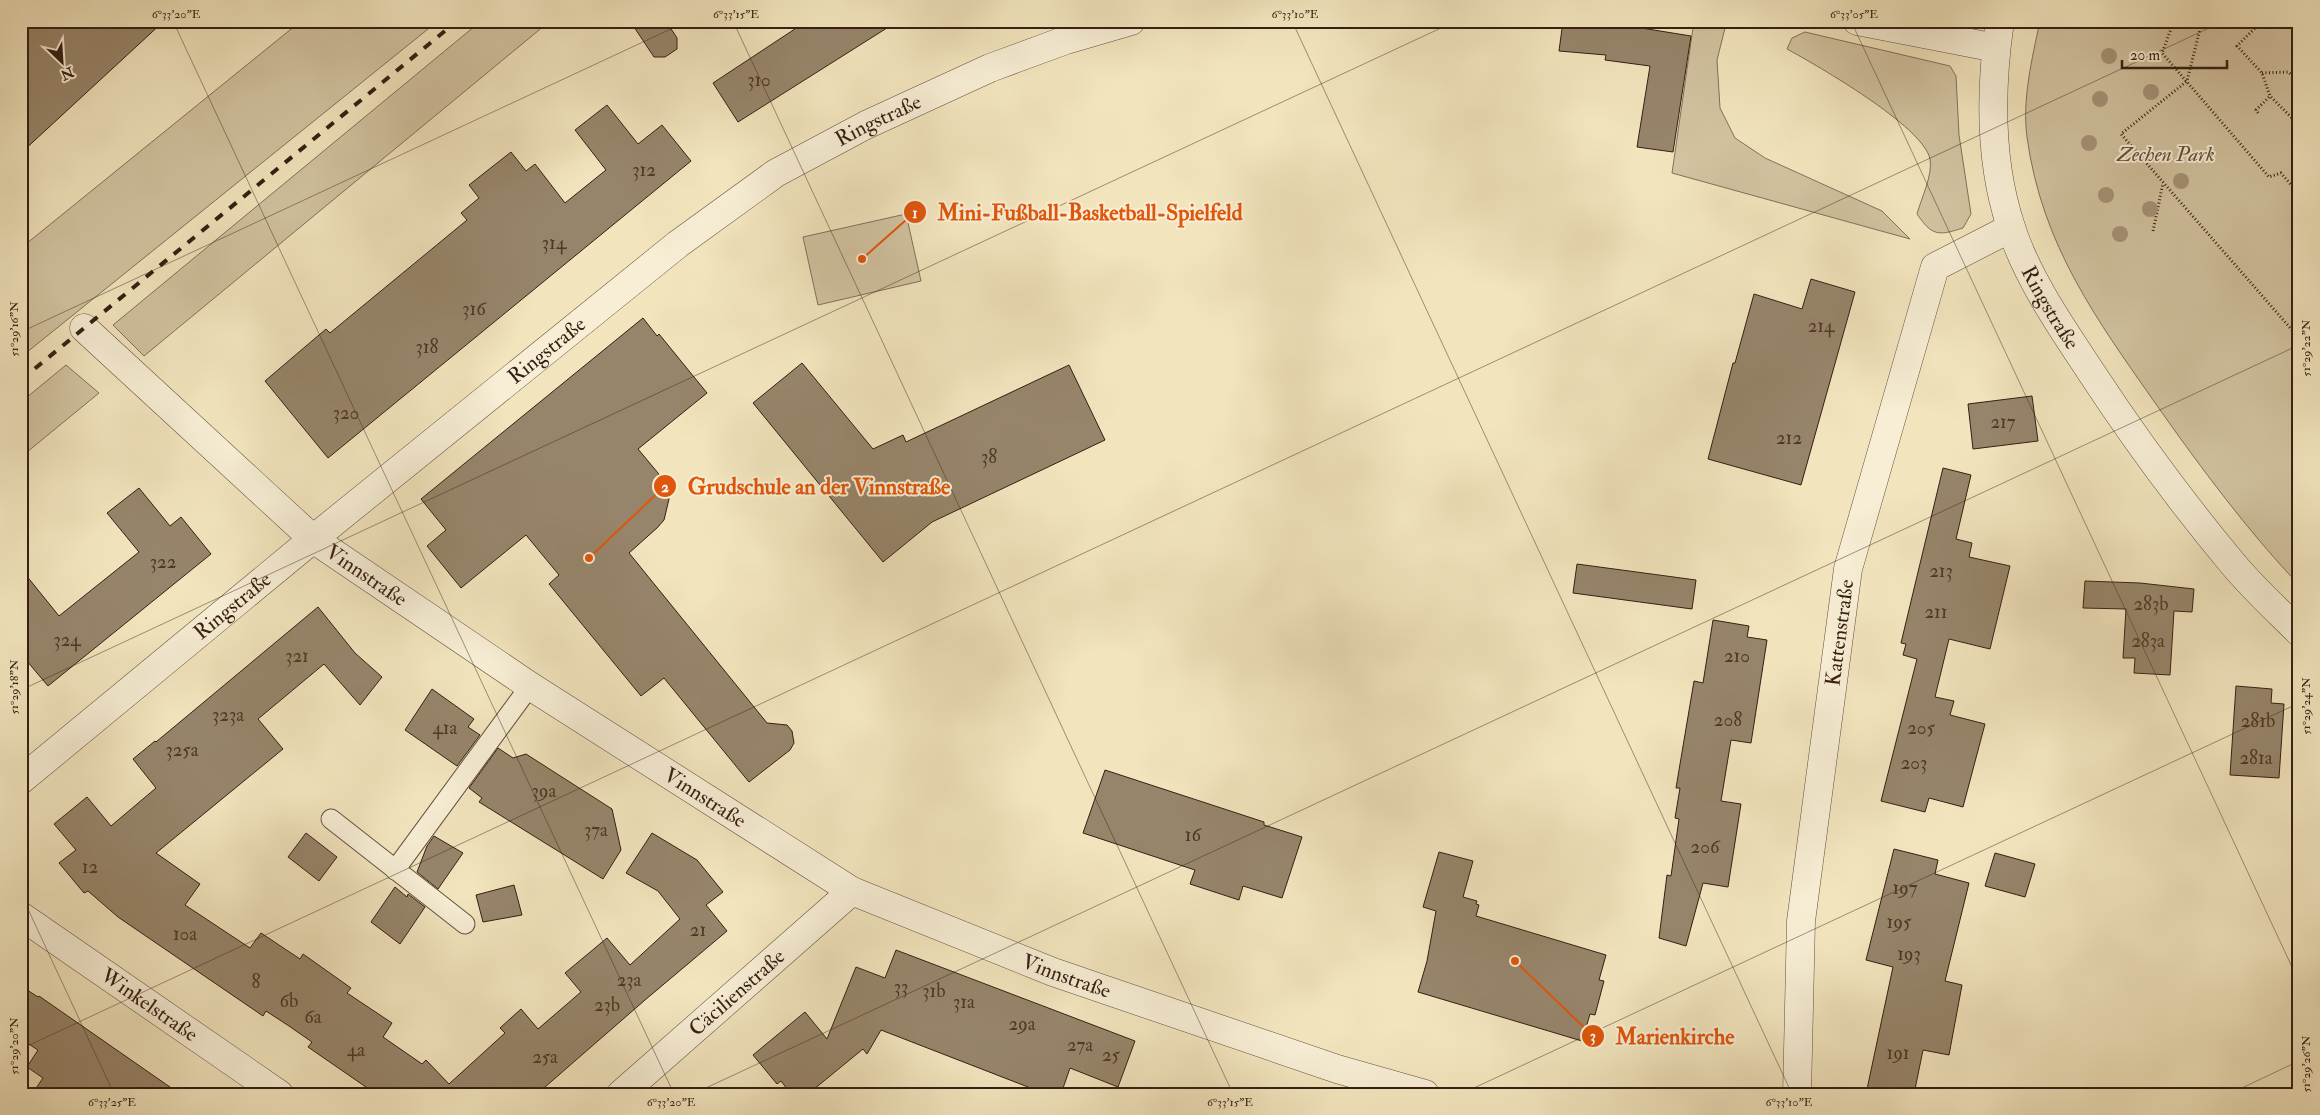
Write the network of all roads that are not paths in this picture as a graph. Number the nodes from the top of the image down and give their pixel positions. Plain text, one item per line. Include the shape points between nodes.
1 (1131, 21) edge
2 (1858, 21) edge
3 (2000, 21) edge
4 (1996, 48) junction
5 (2011, 228) junction
6 (84, 328) dead end
7 (313, 539) junction
8 (2299, 632) edge
9 (530, 686) junction
10 (21, 780) edge
11 (331, 819) dead end
12 (395, 870) junction
13 (852, 891) junction
14 (21, 916) edge
15 (465, 924) dead end
16 (279, 1094) edge
17 (621, 1094) edge
18 (1424, 1094) edge
19 (1797, 1094) edge

1 - 7 street, Ringstraße via 1066,40 990,68 866,125 776,173 678,244
2 - 4 street
3 - 4 street
4 - 5 street, Ringstraße via 1994,151
5 - 8 street, Ringstraße via 2060,326 2149,458 2234,565
5 - 19 street, Kattenstraße via 1935,267 1848,569 1801,921
6 - 7 street, Vinnstraße
7 - 9 street, Vinnstraße
7 - 10 street, Ringstraße
9 - 12 lane
9 - 13 street, Vinnstraße
11 - 12 lane
12 - 15 lane
13 - 17 street, Cäcilienstraße
13 - 18 street, Vinnstraße via 1053,972 1337,1069
14 - 16 street, Winkelstraße

